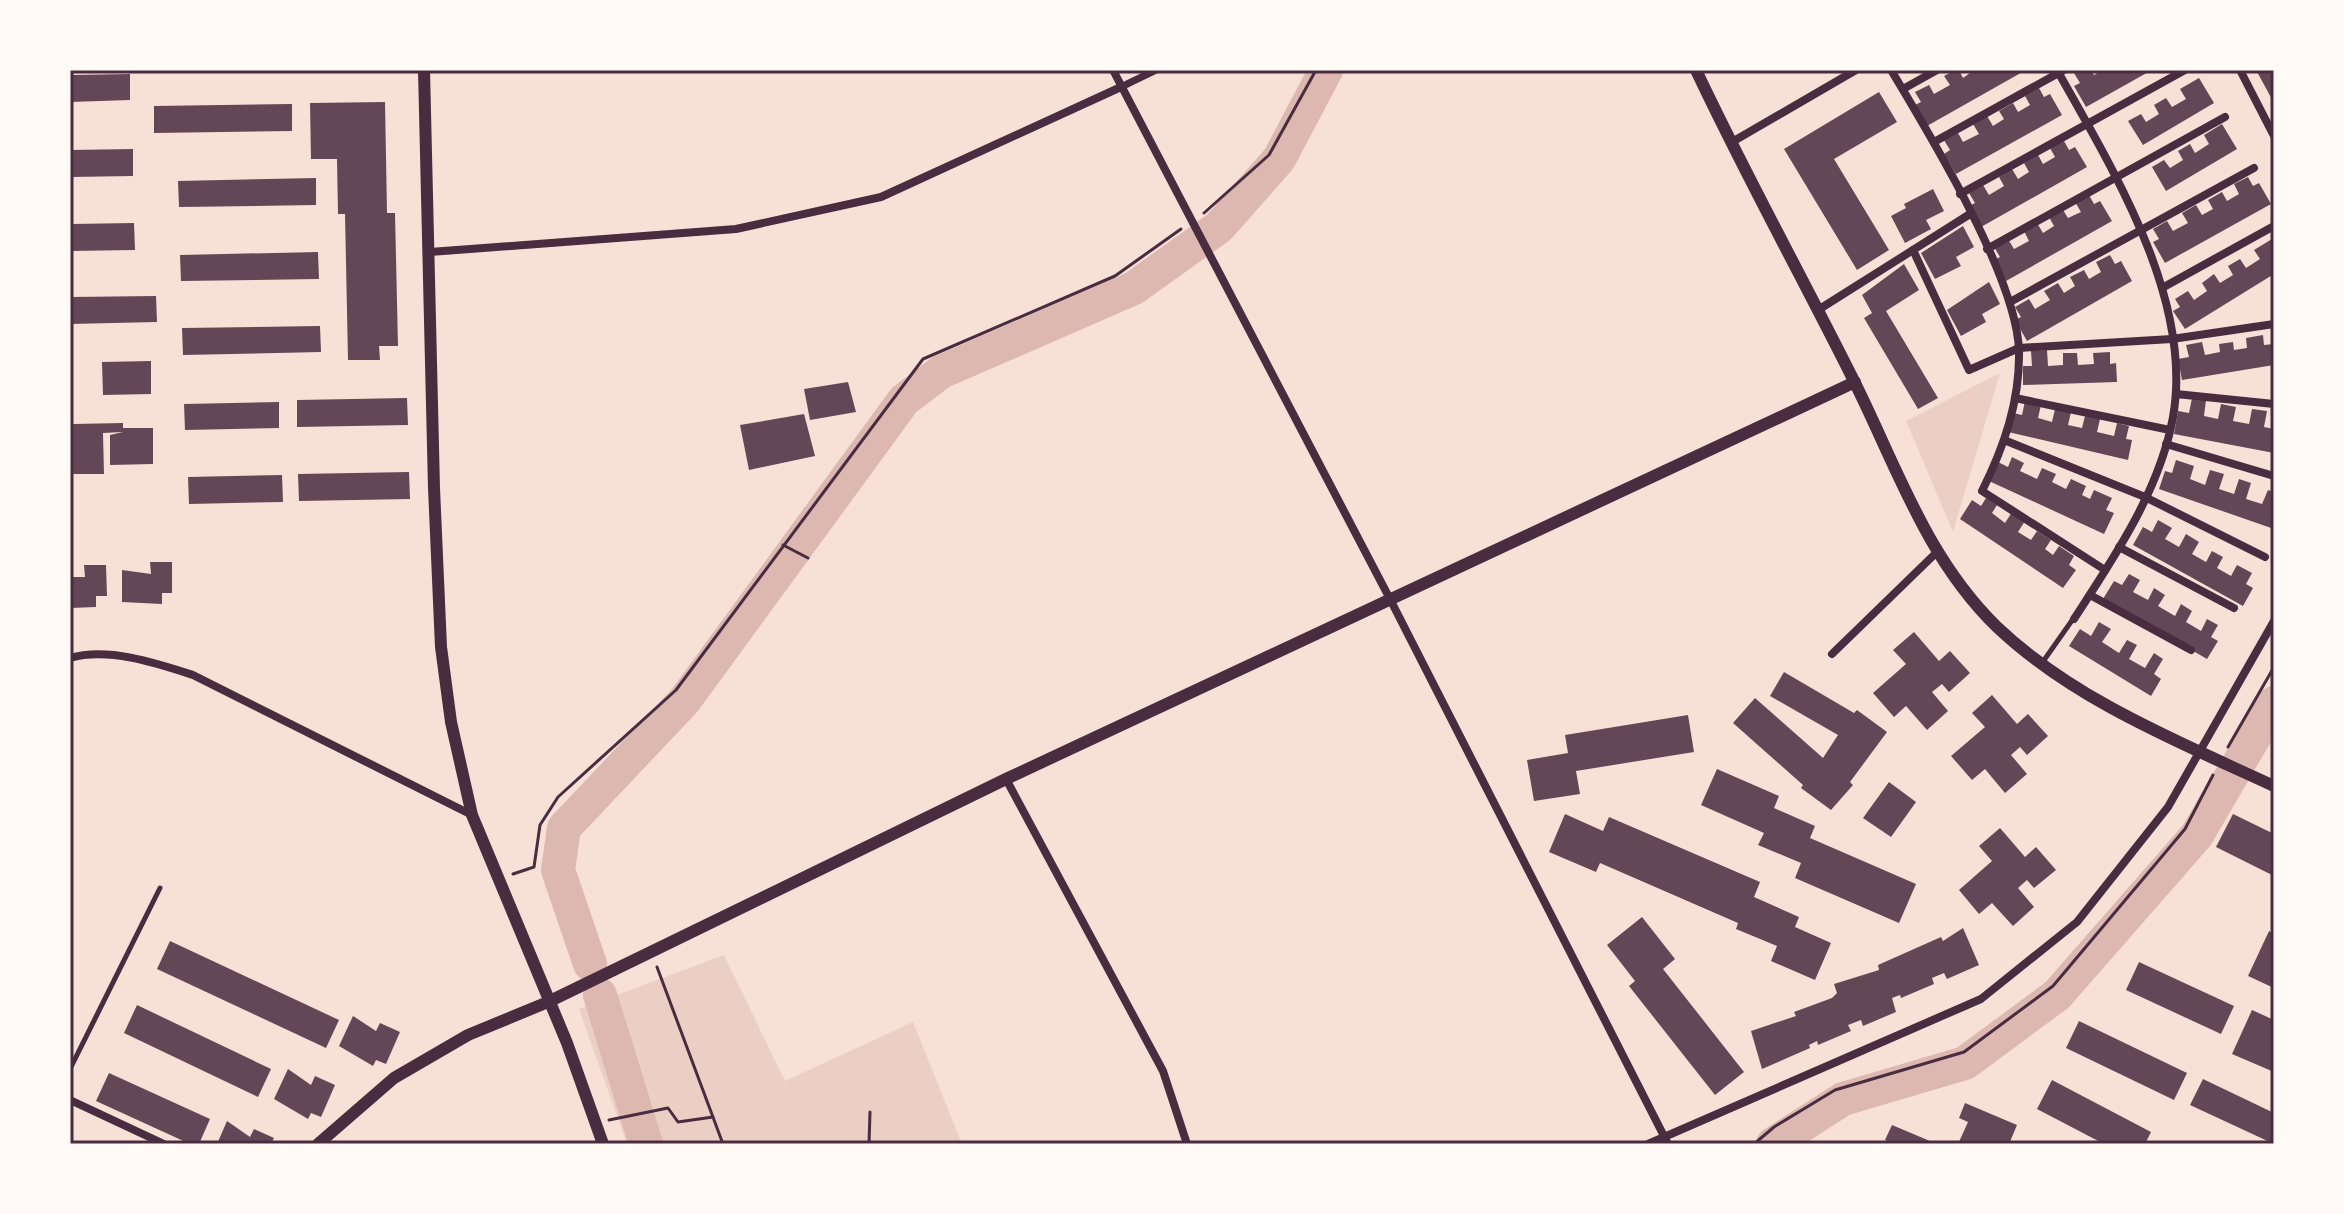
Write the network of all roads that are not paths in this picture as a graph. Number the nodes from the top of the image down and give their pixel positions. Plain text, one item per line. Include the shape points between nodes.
1 (424, 70) edge
2 (1113, 70) edge
3 (1156, 70) edge
4 (1696, 70) edge
5 (1856, 70) edge
6 (1891, 70) edge
7 (1937, 70) edge
8 (2185, 70) edge
9 (2240, 70) edge
10 (2060, 71) edge
11 (1121, 87) junction
12 (1903, 89) junction
13 (2225, 117) dead end
14 (2087, 124) junction
15 (2274, 136) edge
16 (1732, 142) junction
17 (1934, 142) junction
18 (2254, 168) dead end
19 (2115, 178) junction
20 (1960, 194) junction
21 (1970, 214) junction
22 (2274, 226) edge
23 (2140, 231) junction
24 (1987, 249) junction
25 (1913, 250) junction
26 (430, 252) junction
27 (2162, 288) junction
28 (2010, 302) junction
29 (1818, 310) junction
30 (2274, 324) edge
31 (2172, 339) junction
32 (2019, 348) junction
33 (1855, 382) junction
34 (2176, 394) junction
35 (2015, 398) junction
36 (2274, 404) edge
37 (2170, 430) junction
38 (2004, 440) junction
39 (2166, 444) junction
40 (2274, 476) edge
41 (2145, 497) junction
42 (2119, 547) junction
43 (1938, 551) junction
44 (2265, 557) dead end
45 (2105, 570) junction
46 (2090, 595) junction
47 (1391, 601) junction
48 (2234, 608) dead end
49 (2074, 619) joint
50 (2274, 621) edge
51 (2191, 650) dead end
52 (1832, 654) dead end
53 (70, 658) edge
54 (2041, 664) junction
55 (2199, 750) junction
56 (1006, 779) junction
57 (2268, 783) edge
58 (472, 815) junction
59 (160, 888) dead end
60 (548, 1002) junction
61 (70, 1069) edge
62 (70, 1100) edge
63 (1666, 1140) edge
64 (164, 1144) edge
65 (318, 1144) edge
66 (603, 1144) edge
67 (1187, 1144) edge
68 (1648, 1144) edge

1 - 26 street
2 - 11 street
3 - 11 street
4 - 16 street
5 - 16 street
6 - 12 street
7 - 12 street
8 - 14 street
9 - 15 street
10 - 14 street
10 - 17 street
11 - 26 street via 881,197 736,229
11 - 47 street
12 - 17 street
13 - 19 street
14 - 19 street
14 - 20 street
16 - 29 street
17 - 20 street
18 - 23 street
19 - 23 street
19 - 24 street
20 - 21 street
21 - 24 street
21 - 25 street
22 - 27 street
23 - 27 street
23 - 28 street
24 - 28 street
25 - 29 street
25 - 32 street via 1969,370
26 - 58 street via 441,647
27 - 31 street
28 - 32 street
29 - 33 street
30 - 31 street
31 - 32 street
31 - 34 street
32 - 35 street
33 - 43 street via 1922,530
33 - 47 street
34 - 36 street
34 - 37 street
35 - 37 street
35 - 38 street
37 - 39 street
38 - 41 street
38 - 45 street via 1982,491
39 - 40 street
39 - 41 street
41 - 42 street
41 - 44 street
42 - 45 street
42 - 48 street
43 - 52 street
43 - 54 street via 1996,626
45 - 46 street
46 - 49 street
46 - 51 street
47 - 56 street
47 - 63 street
49 - 54 lane
50 - 55 street
53 - 58 street via 119,657 193,675
54 - 55 street via 2114,709
55 - 57 street
55 - 63 street via 2168,807 2077,922 1981,999
56 - 60 street
56 - 67 street via 1163,1071
58 - 60 street
59 - 61 lane
60 - 65 street via 468,1035 394,1078
60 - 66 street
62 - 64 street
63 - 68 street

